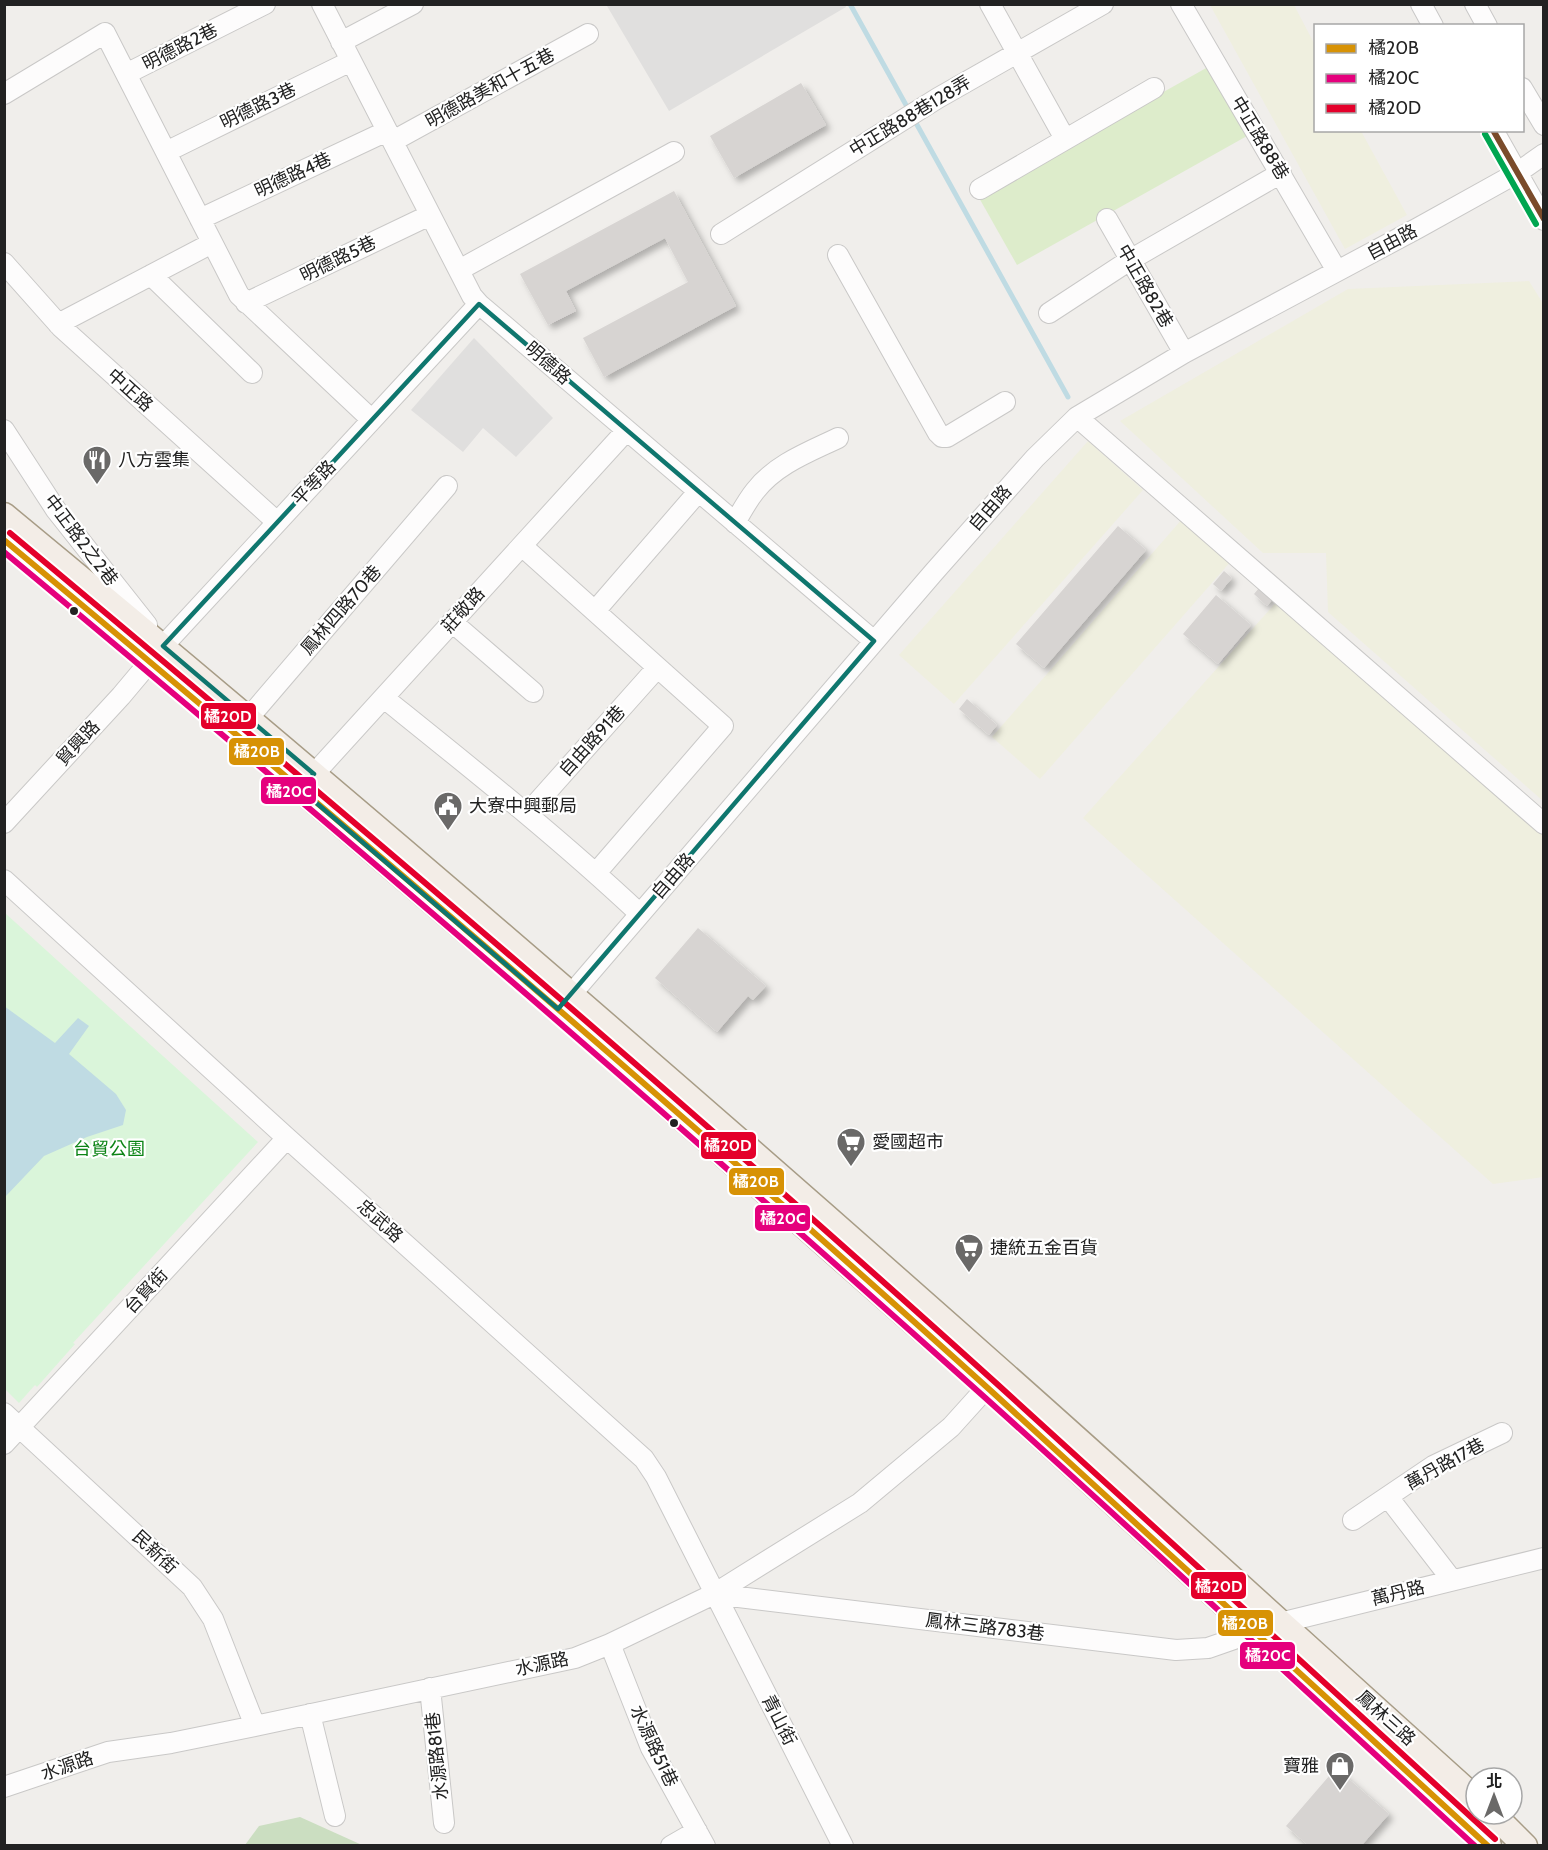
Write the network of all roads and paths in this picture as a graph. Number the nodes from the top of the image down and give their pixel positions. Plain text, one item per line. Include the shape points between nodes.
1 (265, 4) edge
2 (322, 4) edge
3 (413, 4) edge
4 (990, 4) edge
5 (1103, 4) edge
6 (1181, 4) edge
7 (1421, 4) edge
8 (1475, 4) edge
9 (1432, 24) edge
10 (1486, 24) edge
11 (588, 34) dead end
12 (341, 42) junction
13 (1017, 53) junction
14 (351, 61) junction
15 (126, 74) junction
16 (1154, 88) dead end
17 (1524, 91) edge
18 (4, 94) edge
19 (1544, 125) edge
20 (1494, 132) edge
21 (390, 136) junction
22 (1065, 139) junction
23 (166, 152) junction
24 (674, 152) dead end
25 (1544, 154) edge
26 (1281, 173) junction
27 (1517, 174) junction
28 (980, 189) dead end
29 (430, 215) junction
30 (200, 219) junction
31 (1107, 219) dead end
32 (1544, 219) edge
33 (721, 234) dead end
34 (212, 243) junction
35 (838, 255) dead end
36 (1130, 260) junction
37 (4, 263) edge
38 (459, 270) junction
39 (1337, 272) junction
40 (151, 275) junction
41 (246, 303) junction
42 (479, 304) junction
43 (1049, 313) dead end
44 (58, 324) junction
45 (1184, 353) junction
46 (252, 373) dead end
47 (1005, 402) dead end
48 (1077, 417) junction
49 (372, 420) junction
50 (4, 430) edge
51 (626, 431) junction
52 (838, 438) dead end
53 (447, 486) dead end
54 (698, 492) junction
55 (4, 515) edge
56 (277, 522) junction
57 (735, 523) junction
58 (4, 540) edge
59 (522, 546) junction
60 (595, 611) junction
61 (452, 622) junction
62 (874, 641) junction
63 (157, 654) junction
64 (657, 668) junction
65 (533, 692) dead end
66 (384, 698) junction
67 (242, 726) junction
68 (307, 782) junction
69 (527, 814) junction
70 (4, 823) edge
71 (1544, 824) edge
72 (596, 873) junction
73 (4, 879) edge
74 (640, 914) junction
75 (565, 1001) junction
76 (287, 1138) junction
77 (995, 1380) junction
78 (4, 1413) edge
79 (20, 1427) junction
80 (1502, 1433) dead end
81 (4, 1444) edge
82 (1388, 1497) junction
83 (1353, 1520) dead end
84 (1544, 1558) edge
85 (1452, 1580) junction
86 (714, 1594) junction
87 (1281, 1623) junction
88 (1254, 1633) junction
89 (610, 1644) junction
90 (430, 1688) junction
91 (310, 1714) junction
92 (255, 1726) junction
93 (4, 1787) edge
94 (1464, 1788) edge
95 (335, 1816) dead end
96 (444, 1823) dead end
97 (1505, 1826) edge
98 (701, 1838) edge
99 (671, 1845) edge
100 (843, 1845) edge
101 (1490, 1845) edge
102 (1525, 1845) edge

1 - 15 street, 明德路2巷
2 - 12 street, 明德路
3 - 12 street
4 - 13 street
5 - 13 street, 中正路88巷128弄
6 - 26 street, 中正路88巷
7 - 9 street
8 - 10 street
11 - 21 street, 明德路美和十五巷
12 - 14 street, 明德路
13 - 22 street
13 - 33 street, 中正路88巷128弄
14 - 21 street, 明德路
14 - 23 street, 明德路3巷
15 - 18 street via 105,33
15 - 23 street
16 - 22 street
17 - 19 street
20 - 27 street
21 - 29 street, 明德路
21 - 30 street, 明德路4巷
22 - 28 street
23 - 30 street
24 - 38 street
25 - 27 street, 自由路
26 - 36 street
26 - 39 street, 中正路88巷
27 - 32 street
27 - 39 street, 自由路
29 - 38 street, 明德路
29 - 41 street, 明德路5巷
30 - 34 street
31 - 36 street, 中正路82巷
34 - 40 street
34 - 41 street
35 - 47 street via 942,437
36 - 43 street
36 - 45 street, 中正路82巷
37 - 44 street, 中正路
38 - 42 street, 明德路
39 - 45 street, 自由路
40 - 44 street
40 - 46 street
41 - 49 street
42 - 49 street, 平等路
42 - 51 street, 明德路
44 - 56 street, 中正路
45 - 48 street, 自由路
48 - 62 street, 自由路 via 1035,458
48 - 71 street
49 - 56 street, 平等路
50 - 63 street, 中正路2之2巷
51 - 54 street, 明德路
51 - 59 street, 莊敬路
52 - 57 street via 789,462 769,477
53 - 67 street, 鳳林四路70巷
54 - 57 street, 明德路
54 - 60 street
55 - 63 main road
56 - 63 street, 平等路
57 - 62 street, 明德路
58 - 63 main road
59 - 60 street
59 - 61 street, 莊敬路
60 - 64 street
61 - 65 street
61 - 66 street, 莊敬路
62 - 74 street, 自由路
63 - 67 main road
63 - 70 street, 貿興路
64 - 69 street, 自由路91巷
64 - 72 street via 723,726
66 - 68 street, 莊敬路
66 - 69 street
67 - 68 main road
68 - 75 main road
69 - 72 street
72 - 74 street
73 - 76 street, 忠武路
74 - 75 street, 自由路
75 - 77 main road
76 - 79 street, 台貿街
76 - 86 street, 忠武路 via 644,1459
77 - 86 street, 水源路 via 951,1427 860,1503
77 - 87 main road, 鳳林三路
77 - 88 main road, 鳳林三路
78 - 79 street, 民新街
79 - 81 street, 台貿街
79 - 92 street, 民新街 via 192,1587 213,1619
80 - 82 street, 萬丹路17巷 via 1433,1466
82 - 83 street, 萬丹路17巷
82 - 85 street, 萬丹路17巷
84 - 85 street, 萬丹路
85 - 87 street, 萬丹路
86 - 88 street, 鳳林三路783巷 via 1176,1650 1208,1648
86 - 89 street, 水源路
86 - 100 street, 青山街
87 - 88 street, 萬丹路
87 - 94 main road, 鳳林三路
88 - 101 main road, 鳳林三路
89 - 90 street, 水源路 via 575,1658
89 - 98 street, 水源路51巷 via 651,1748
90 - 91 street, 水源路
90 - 96 street, 水源路81巷
91 - 92 street, 水源路
91 - 95 street
92 - 93 street, 水源路 via 108,1752
97 - 102 main road
98 - 99 street

